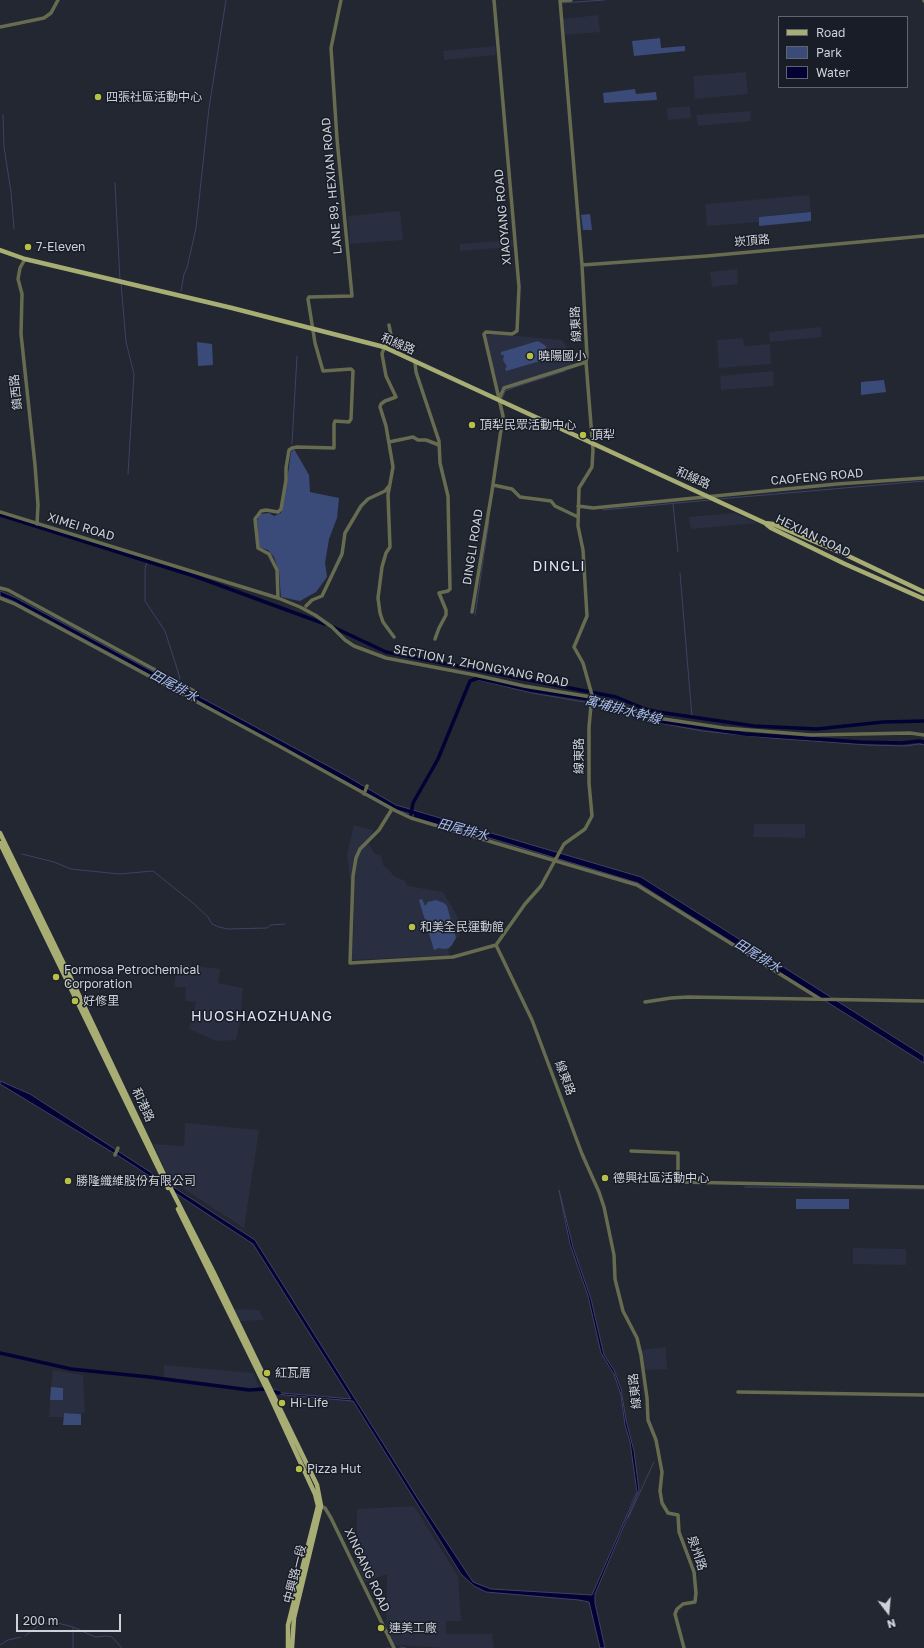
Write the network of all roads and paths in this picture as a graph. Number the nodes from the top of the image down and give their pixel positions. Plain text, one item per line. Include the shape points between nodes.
1 (58, 0) edge
2 (341, 0) edge
3 (494, 0) edge
4 (560, 0) edge
5 (571, 0) edge
6 (0, 27) edge
7 (924, 236) edge
8 (0, 250) edge
9 (26, 259) junction
10 (582, 265) junction
11 (389, 325) dead end
12 (313, 329) junction
13 (384, 347) junction
14 (415, 362) junction
15 (586, 362) junction
16 (499, 400) junction
17 (389, 442) junction
18 (593, 443) junction
19 (439, 445) junction
20 (924, 478) edge
21 (389, 485) junction
22 (493, 485) junction
23 (711, 497) junction
24 (578, 506) junction
25 (0, 512) edge
26 (578, 517) junction
27 (765, 523) junction
28 (38, 524) junction
29 (0, 588) edge
30 (924, 592) edge
31 (0, 598) edge
32 (278, 598) junction
33 (924, 599) edge
34 (306, 606) dead end
35 (472, 612) dead end
36 (394, 637) dead end
37 (436, 639) dead end
38 (194, 691) dead end
39 (591, 698) junction
40 (924, 735) edge
41 (367, 786) dead end
42 (364, 793) junction
43 (392, 809) junction
44 (0, 833) edge
45 (0, 843) edge
46 (3, 848) edge
47 (555, 860) junction
48 (496, 945) junction
49 (820, 999) junction
50 (924, 1001) edge
51 (645, 1002) dead end
52 (118, 1148) dead end
53 (631, 1151) dead end
54 (115, 1155) dead end
55 (924, 1187) edge
56 (738, 1392) dead end
57 (924, 1395) edge
58 (660, 1460) joint
59 (319, 1506) junction
60 (288, 1648) edge
61 (292, 1648) edge
62 (394, 1648) edge
63 (684, 1648) edge

1 - 6 street via 51,14 44,18
2 - 12 street, LANE 89, HEXIAN ROAD via 331,48 352,296 309,297
3 - 16 street, XIAOYANG ROAD via 519,287 517,331 512,334 484,334
4 - 5 street
4 - 10 street, 線東路
7 - 10 street, 崁頂路
8 - 9 main road, 和線路
9 - 12 main road, 和線路
9 - 28 street, 鎮西路 via 20,268 18,279 22,294 21,334 35,465
10 - 15 street, 線東路 via 588,356
11 - 13 street via 392,340
12 - 13 main road, 和線路
12 - 32 street via 323,370 353,371 351,419 349,422 336,421 334,424 334,448 289,450 281,509 278,512 261,511 256,519 258,548 269,554 277,570
13 - 14 main road, 和線路
13 - 17 street via 383,365 387,379 396,394 380,407
14 - 16 main road, 和線路
14 - 19 street
15 - 16 street via 504,388
15 - 18 street, 線東路
16 - 18 main road, 和線路
16 - 22 street, DINGLI ROAD via 503,416
17 - 19 street via 413,437
17 - 21 street via 393,467
18 - 23 main road, 和線路
18 - 24 street, 線東路 via 592,467 579,488
19 - 37 street via 440,463 448,496 450,570 449,590 440,593 446,615
20 - 23 street, CAOFENG ROAD
21 - 34 street via 385,491 368,499 361,506 345,533 342,554 322,596
21 - 36 street via 390,547 382,567 378,598 383,622
22 - 26 street via 512,488 520,497 551,501 555,506
22 - 35 street, DINGLI ROAD
23 - 24 street, CAOFENG ROAD via 593,508
23 - 27 main road, 和線路
24 - 26 street, 線東路
25 - 28 street, XIMEI ROAD
26 - 39 street, 線東路 via 587,616 574,647 583,663
27 - 30 main road, HEXIAN ROAD via 844,554
27 - 33 main road, HEXIAN ROAD via 845,564
28 - 32 street, XIMEI ROAD
29 - 38 street
31 - 42 street
32 - 39 street, SECTION 1, ZHONGYANG ROAD via 300,607 332,627 354,646 386,658
39 - 40 street, SECTION 1, ZHONGYANG ROAD via 657,718 724,728 811,735
39 - 47 street, 線東路 via 589,783 592,816 585,829 564,844
41 - 42 street
42 - 43 street
43 - 47 street via 411,818
43 - 48 street via 382,827 360,849 356,858 350,963 452,957
44 - 46 main road, 和港路
45 - 46 main road, 和港路
46 - 59 main road, 和港路 via 272,1394
47 - 48 street, 線東路 via 541,886
47 - 49 street via 637,885
48 - 58 street, 線東路 via 532,1020 582,1154 599,1192 614,1255 615,1279 623,1311 638,1344 648,1420
49 - 50 street
49 - 51 street via 688,997
52 - 54 street
53 - 55 street via 678,1153 678,1182
56 - 57 street
58 - 63 street, 泉州路 via 662,1503 666,1512 678,1515 679,1532 691,1561 696,1584 695,1602 682,1604 675,1614
59 - 60 main road, 中興路一段 via 288,1625
59 - 61 main road, 中興路一段 via 294,1618
59 - 62 street, XINGANG ROAD via 325,1508 331,1518

